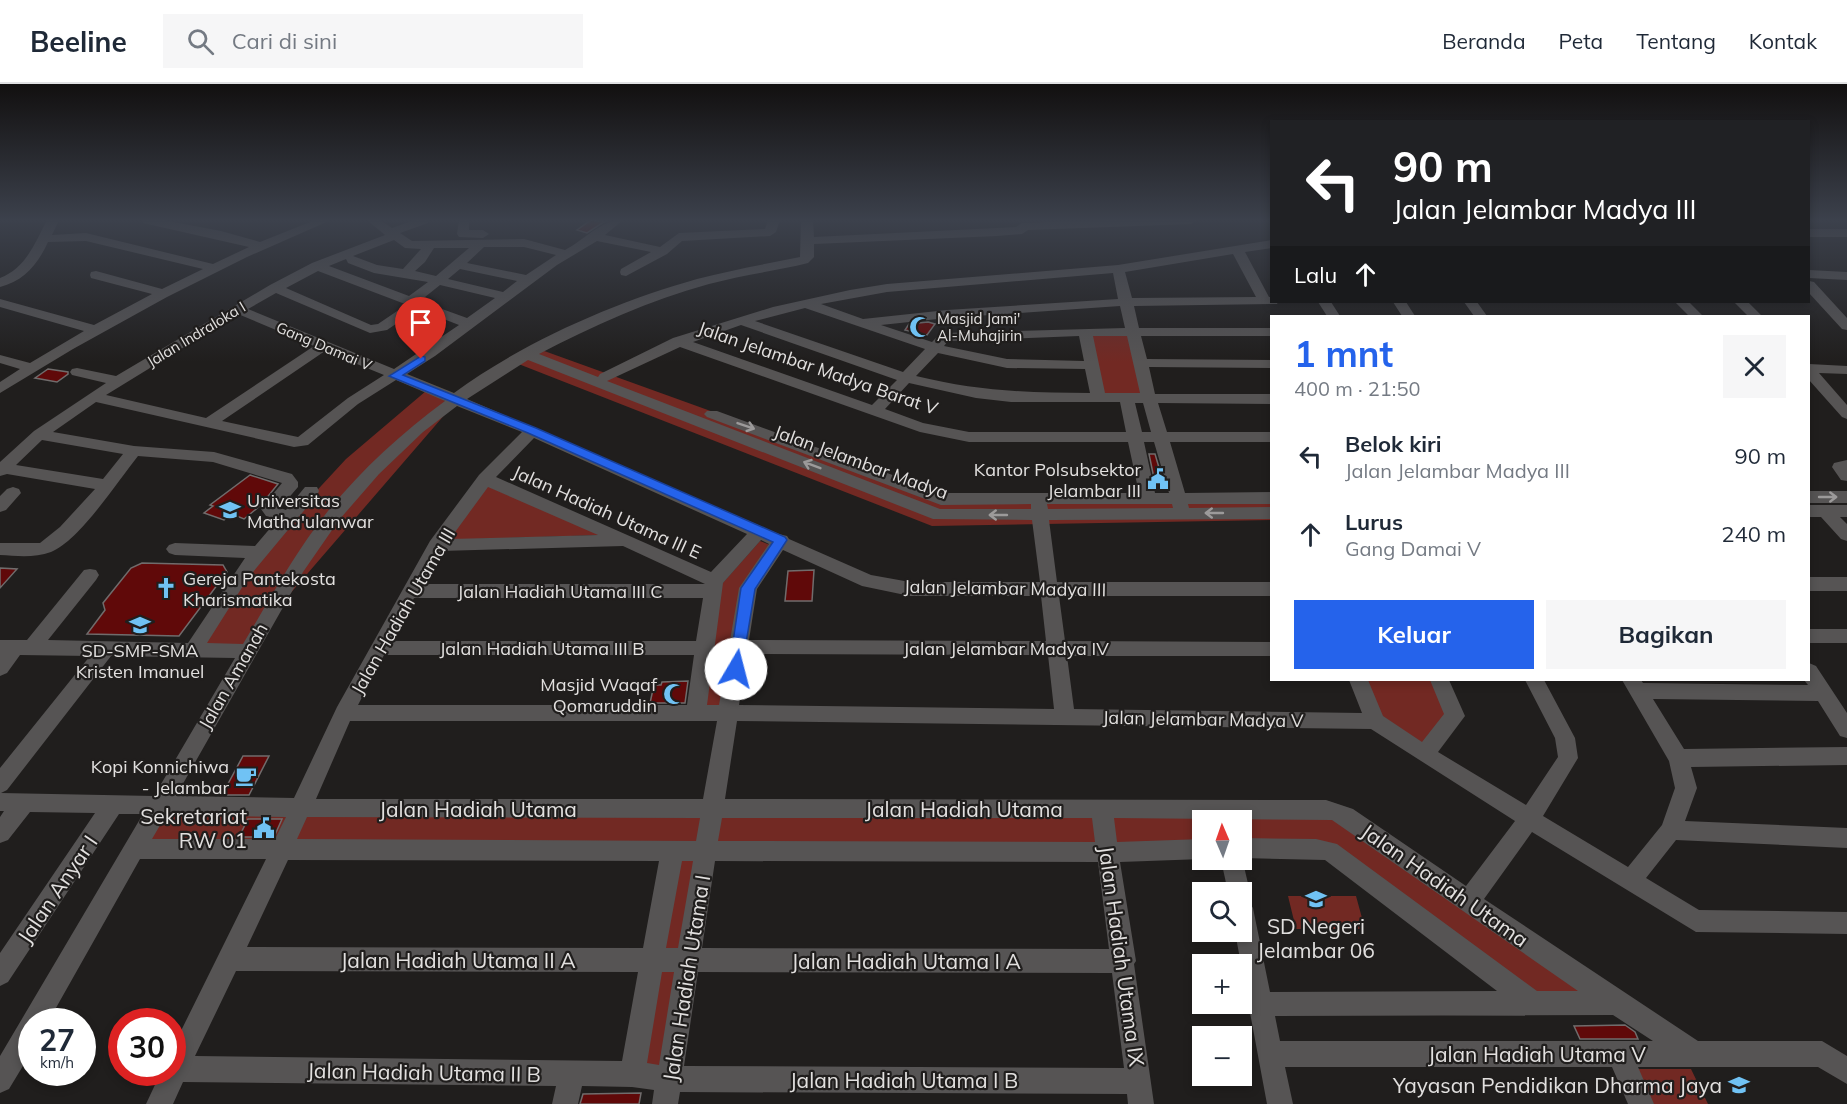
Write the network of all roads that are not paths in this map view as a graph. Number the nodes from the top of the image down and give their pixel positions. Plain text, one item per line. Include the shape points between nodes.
1 (27, 268) edge
2 (216, 268) edge
3 (314, 268) edge
4 (321, 268) edge
5 (371, 268) edge
6 (412, 268) edge
7 (455, 268) edge
8 (471, 268) edge
9 (546, 268) edge
10 (634, 268) edge
11 (769, 268) edge
12 (1127, 268) edge
13 (1248, 268) edge
14 (1118, 269) junction
15 (626, 272) dead end
16 (406, 273) junction
17 (1810, 273) edge
18 (96, 275) dead end
19 (1846, 276) edge
20 (528, 279) junction
21 (438, 281) junction
22 (0, 284) edge
23 (1810, 286) edge
24 (275, 288) junction
25 (163, 292) junction
26 (505, 296) junction
27 (1268, 301) edge
28 (1127, 302) junction
29 (0, 303) edge
30 (413, 303) junction
31 (1683, 303) edge
32 (1741, 303) edge
33 (808, 304) junction
34 (237, 309) junction
35 (947, 314) junction
36 (1695, 315) edge
37 (1754, 315) edge
38 (741, 320) junction
39 (863, 322) junction
40 (469, 324) junction
41 (1847, 326) edge
42 (96, 330) junction
43 (1134, 331) junction
44 (1085, 332) junction
45 (1270, 332) edge
46 (678, 341) junction
47 (940, 342) junction
48 (323, 346) junction
49 (529, 352) junction
50 (0, 359) edge
51 (1142, 363) junction
52 (1270, 364) edge
53 (1092, 365) junction
54 (30, 367) junction
55 (1810, 369) edge
56 (1810, 370) edge
57 (1847, 370) edge
58 (77, 372) dead end
59 (395, 376) junction
60 (605, 377) junction
61 (907, 378) junction
62 (117, 381) junction
63 (0, 389) edge
64 (93, 397) junction
65 (1098, 397) junction
66 (1126, 398) junction
67 (1149, 398) junction
68 (453, 399) junction
69 (1270, 399) edge
70 (875, 411) junction
71 (1847, 414) edge
72 (210, 422) junction
73 (532, 431) junction
74 (44, 435) junction
75 (1135, 436) junction
76 (1161, 437) junction
77 (1270, 437) edge
78 (770, 441) junction
79 (134, 451) junction
80 (2, 470) edge
81 (484, 479) junction
82 (106, 485) junction
83 (310, 491) dead end
84 (13, 492) dead end
85 (1810, 497) edge
86 (1847, 497) edge
87 (1148, 498) junction
88 (1270, 498) edge
89 (1181, 505) junction
90 (0, 506) edge
91 (1039, 507) junction
92 (1817, 511) edge
93 (1847, 511) edge
94 (1270, 513) edge
95 (289, 516) junction
96 (759, 531) junction
97 (1847, 535) edge
98 (626, 540) junction
99 (781, 540) junction
100 (436, 545) junction
101 (0, 549) edge
102 (175, 549) dead end
103 (260, 552) junction
104 (90, 575) dead end
105 (1810, 584) edge
106 (1847, 584) edge
107 (712, 586) junction
108 (1270, 588) edge
109 (1048, 589) junction
110 (410, 591) junction
111 (1810, 636) edge
112 (1847, 636) edge
113 (16, 647) edge
114 (739, 647) junction
115 (379, 648) junction
116 (705, 648) junction
117 (1056, 649) junction
118 (1270, 649) edge
119 (106, 650) junction
120 (193, 650) junction
121 (247, 651) junction
122 (0, 668) edge
123 (1810, 672) edge
124 (1359, 681) edge
125 (1440, 681) edge
126 (1536, 681) edge
127 (1634, 685) edge
128 (1834, 701) edge
129 (344, 713) junction
130 (696, 713) junction
131 (729, 713) junction
132 (1065, 718) junction
133 (1374, 721) junction
134 (1847, 730) edge
135 (1424, 754) junction
136 (1847, 756) edge
137 (1677, 758) junction
138 (0, 784) edge
139 (0, 802) edge
140 (24, 803) junction
141 (113, 805) junction
142 (159, 806) junction
143 (299, 808) junction
144 (1102, 809) junction
145 (713, 810) junction
146 (1192, 813) edge
147 (1252, 814) edge
148 (1530, 819) junction
149 (1671, 830) junction
150 (0, 833) edge
151 (1847, 838) edge
152 (1252, 848) edge
153 (134, 849) junction
154 (282, 849) junction
155 (1192, 849) edge
156 (672, 852) junction
157 (706, 852) junction
158 (1109, 852) junction
159 (1631, 880) junction
160 (1468, 902) junction
161 (1847, 923) edge
162 (1249, 942) edge
163 (229, 959) junction
164 (652, 961) junction
165 (688, 961) junction
166 (1124, 961) junction
167 (0, 974) edge
168 (1616, 1003) junction
169 (1261, 1004) junction
170 (1534, 1004) junction
171 (42, 1008) edge
172 (18, 1050) edge
173 (186, 1050) edge
174 (1269, 1054) junction
175 (1619, 1054) junction
176 (1695, 1054) junction
177 (186, 1069) edge
178 (1847, 1071) edge
179 (572, 1074) junction
180 (632, 1074) junction
181 (0, 1080) edge
182 (168, 1086) edge
183 (667, 1092) edge
184 (1140, 1093) edge
185 (159, 1104) edge
186 (565, 1104) edge
187 (1280, 1104) edge
188 (1641, 1104) edge

1 - 22 street
2 - 25 street
3 - 24 street, Jalan Indraloka I
4 - 30 street
5 - 16 street
6 - 16 street
7 - 21 street
8 - 20 street
9 - 20 street
10 - 15 street
11 - 49 street, Jalan Amanah via 690,285 613,312
12 - 14 street
13 - 27 street
14 - 28 street
14 - 33 street via 886,288
16 - 21 street
17 - 19 street
18 - 25 street
20 - 26 street
21 - 26 street
21 - 30 street
23 - 41 street
24 - 30 street, Gang Damai V via 370,329 382,327
24 - 34 street, Jalan Indraloka I
25 - 42 street
26 - 40 street
27 - 28 street
28 - 35 street
28 - 43 street
29 - 42 street
30 - 40 street
31 - 36 street
32 - 37 street
33 - 38 street
33 - 39 street
34 - 48 street, Gang Damai V
34 - 62 street, Jalan Indraloka I
35 - 39 street
35 - 47 street
38 - 46 street
38 - 61 street
39 - 47 street
40 - 59 street
42 - 54 street
43 - 44 street
43 - 45 street
43 - 51 street
44 - 47 street
44 - 53 street
46 - 60 street
46 - 70 street, Jalan Jelambar Madya Barat V
47 - 53 street via 1000,362
47 - 61 street
48 - 59 street, Gang Damai V
48 - 72 street
49 - 60 street, Jalan Jelambar Madya
49 - 68 street, Jalan Amanah
49 - 78 street, Jalan Jelambar Madya
50 - 54 street
51 - 52 street
51 - 67 street
53 - 65 street
54 - 63 street
55 - 57 street
56 - 71 street
58 - 62 street
59 - 68 street, Gang Damai V
59 - 72 street via 353,400 308,438 294,442
60 -> 78 street, Jalan Jelambar Madya
61 - 65 street via 991,396
61 - 70 street
62 - 64 street, Jalan Indraloka I
64 - 72 street
64 - 74 street, Jalan Indraloka I
65 - 66 street
66 - 67 street
66 - 75 street
67 - 69 street
67 - 76 street
68 - 73 street, Jalan Jelambar Madya III
68 - 121 street, Jalan Amanah via 390,454 340,507 309,549
70 - 75 street, Jalan Jelambar Madya Barat V via 920,427 969,437
73 - 81 street, Jalan Hadiah Utama III
73 - 96 street, Jalan Jelambar Madya III
74 - 79 street
74 - 80 street, Jalan Indraloka I
75 - 76 street, Jalan Jelambar Madya Barat V
75 - 87 street
76 - 77 street, Jalan Jelambar Madya Barat V
76 - 89 street
78 - 91 street, Jalan Jelambar Madya via 939,515
79 - 82 street
79 - 95 street via 214,457 286,478 290,487 269,509
80 - 82 street
81 - 98 street, Jalan Hadiah Utama III E
81 - 100 street, Jalan Hadiah Utama III
82 - 101 street via 51,546
83 - 95 street
84 - 90 street
85 -> 86 street
87 - 89 street, Jalan Jelambar Madya
87 - 91 street, Jalan Jelambar Madya
88 - 89 street, Jalan Jelambar Madya
89 - 91 street, Jalan Jelambar Madya
94 -> 89 street, Jalan Jelambar Madya
91 - 109 street
92 - 93 street
92 - 97 street
95 - 103 street
96 - 99 street, Jalan Jelambar Madya III
96 - 107 street
98 - 100 street
98 - 107 street, Jalan Hadiah Utama III E
99 - 109 street, Jalan Jelambar Madya III via 858,577 884,585 910,589
99 - 114 street, Jalan Hadiah Utama I via 748,588
100 - 110 street, Jalan Hadiah Utama III
102 - 103 street
103 - 120 street via 242,573
104 - 113 street
105 - 106 street
107 - 110 street, Jalan Hadiah Utama III C
107 - 116 street
108 - 109 street, Jalan Jelambar Madya III
109 - 117 street
110 - 115 street, Jalan Hadiah Utama III
111 - 112 street
113 - 119 street
113 - 122 street
114 - 117 street, Jalan Jelambar Madya IV
114 - 131 street, Jalan Hadiah Utama I
115 - 116 street, Jalan Hadiah Utama III B
115 - 129 street, Jalan Hadiah Utama III
116 - 130 street
117 - 118 street, Jalan Jelambar Madya IV
117 - 132 street
119 - 120 street
119 - 138 street
120 - 121 street
121 - 142 street, Jalan Amanah
123 - 128 street
124 - 133 street
125 - 135 street via 1455,716
126 - 148 street via 1565,738 1568,758
127 - 128 street
127 - 137 street
128 - 134 street
129 - 130 street, Jalan Jelambar Madya V
129 - 143 street, Jalan Hadiah Utama III
130 - 131 street, Jalan Jelambar Madya V
131 - 132 street, Jalan Jelambar Madya V
131 - 145 street, Jalan Hadiah Utama I
132 - 133 street, Jalan Jelambar Madya V
133 - 135 street
135 - 148 street
136 - 137 street
137 - 149 street via 1686,788
139 - 140 street, Jalan Hadiah Utama
140 - 141 street, Jalan Hadiah Utama
140 - 150 street
141 - 142 street, Jalan Hadiah Utama
141 - 167 street, Jalan Anyar I
142 - 143 street, Jalan Hadiah Utama
142 - 153 street, Jalan Amanah
143 - 145 street, Jalan Hadiah Utama
143 - 154 street, Jalan Hadiah Utama III
144 - 145 street, Jalan Hadiah Utama
144 - 146 street, Jalan Hadiah Utama
144 - 158 street, Jalan Hadiah Utama IX
145 - 157 street, Jalan Hadiah Utama I
147 - 160 street, Jalan Hadiah Utama via 1336,811
148 - 159 street
148 - 160 street
149 - 151 street
149 - 159 street
152 - 170 street, Jalan Hadiah Utama via 1329,851
153 - 154 street
153 - 171 street, Jalan Amanah
154 - 156 street
154 - 163 street, Jalan Hadiah Utama III
155 - 158 street
156 - 157 street
156 - 164 street, Jalan Hadiah Utama I
157 - 158 street
157 - 165 street, Jalan Hadiah Utama I
158 - 166 street, Jalan Hadiah Utama IX
159 - 161 street via 1702,922
160 - 168 street, Jalan Hadiah Utama
162 - 169 street
163 - 164 street, Jalan Hadiah Utama II A
163 - 173 street, Jalan Hadiah Utama III
164 - 165 street, Jalan Hadiah Utama II A
164 - 180 street, Jalan Hadiah Utama I
165 - 166 street, Jalan Hadiah Utama I A
165 - 183 street, Jalan Hadiah Utama I
166 - 184 street, Jalan Hadiah Utama IX
168 - 170 street
168 - 176 street, Jalan Hadiah Utama
169 - 170 street
169 - 174 street
172 - 181 street
174 - 175 street, Jalan Hadiah Utama V
174 - 187 street
175 - 176 street, Jalan Hadiah Utama V
175 - 188 street
176 - 178 street, Jalan Hadiah Utama V via 1822,1054
177 - 179 street, Jalan Hadiah Utama II B
179 - 180 street, Jalan Hadiah Utama II B
179 - 186 street
180 - 183 street, Jalan Hadiah Utama II B
182 - 185 street, Jalan Hadiah Utama III
183 - 184 street, Jalan Hadiah Utama I B

